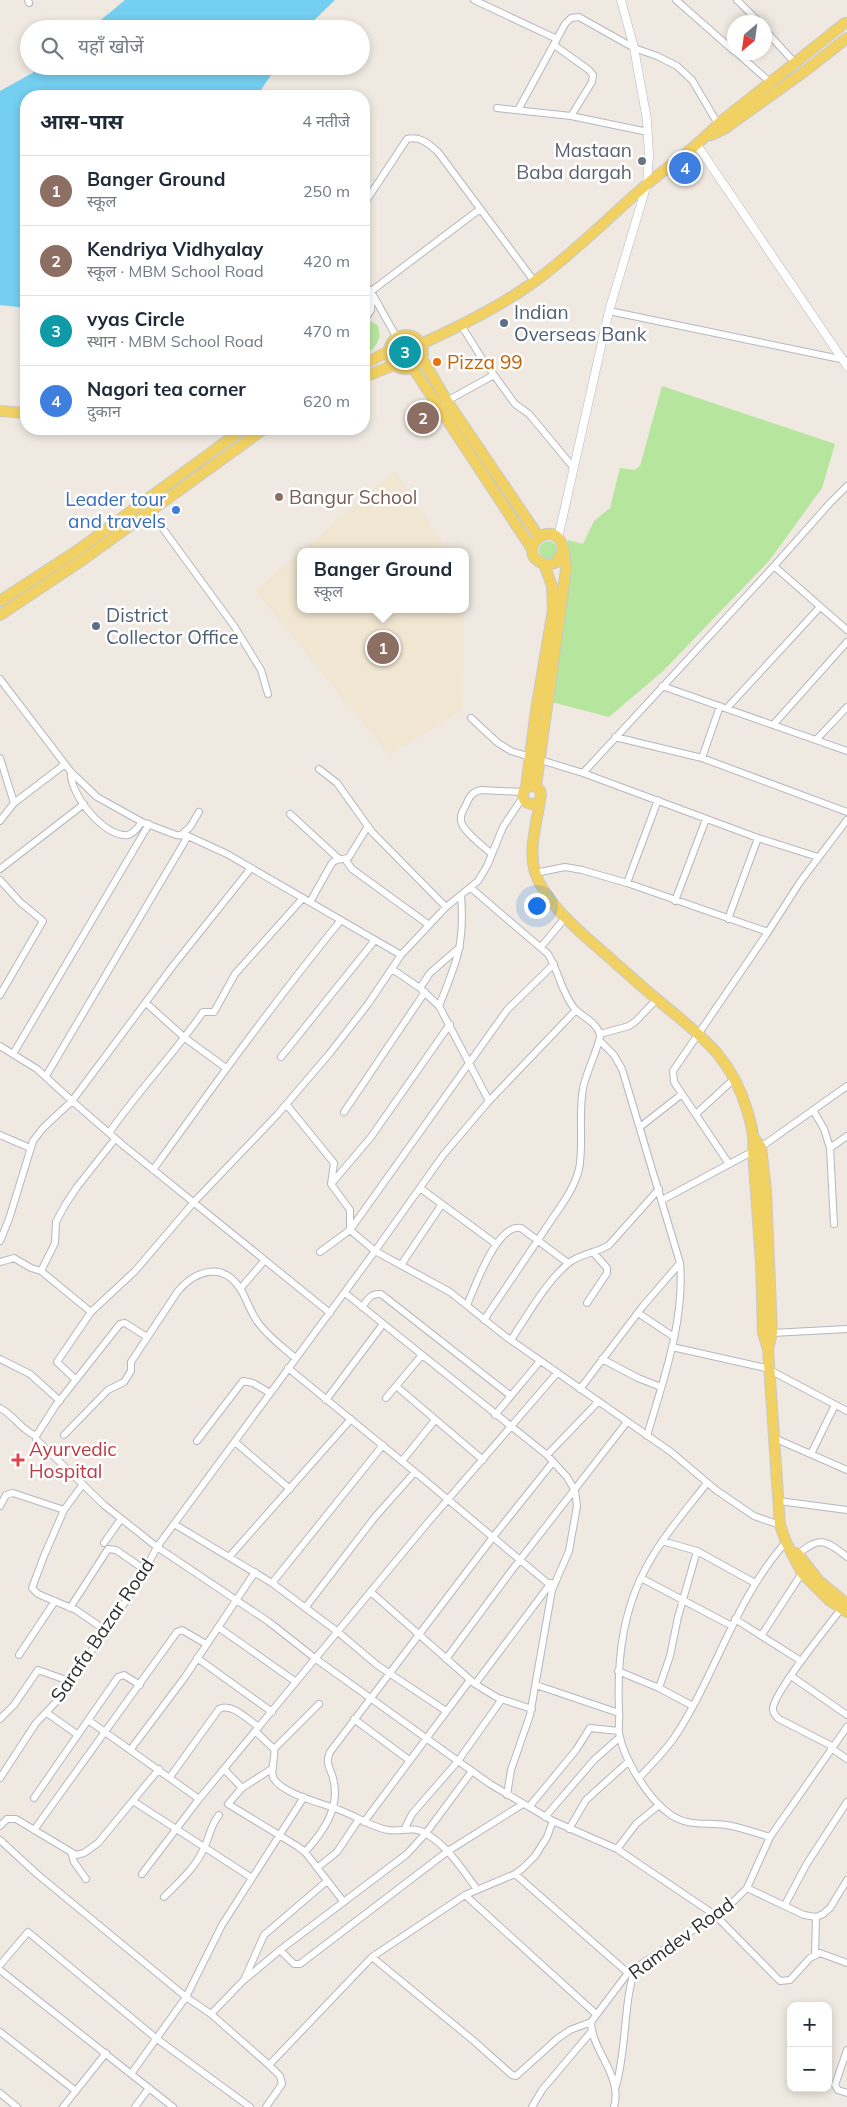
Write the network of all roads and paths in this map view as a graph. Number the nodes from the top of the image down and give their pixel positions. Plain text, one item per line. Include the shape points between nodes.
1 (474, 0) edge
2 (621, 0) edge
3 (676, 0) edge
4 (737, 0) edge
5 (752, 15) edge
6 (846, 23) edge
7 (772, 38) edge
8 (847, 38) edge
9 (555, 42) junction
10 (727, 45) edge
11 (634, 48) junction
12 (744, 60) edge
13 (796, 64) junction
14 (771, 83) junction
15 (497, 108) dead end
16 (518, 110) junction
17 (571, 116) junction
18 (718, 124) junction
19 (648, 132) junction
20 (706, 137) junction
21 (696, 145) junction
22 (647, 184) junction
23 (370, 195) edge
24 (480, 209) junction
25 (534, 282) junction
26 (371, 293) junction
27 (609, 311) junction
28 (370, 312) edge
29 (461, 325) junction
30 (397, 338) junction
31 (421, 344) junction
32 (389, 351) junction
33 (422, 358) junction
34 (370, 361) edge
35 (846, 362) edge
36 (394, 365) junction
37 (413, 368) junction
38 (370, 375) edge
39 (494, 375) junction
40 (443, 404) junction
41 (0, 411) edge
42 (20, 413) edge
43 (234, 435) edge
44 (253, 435) edge
45 (573, 467) junction
46 (847, 486) edge
47 (150, 512) junction
48 (539, 537) junction
49 (558, 538) junction
50 (532, 549) junction
51 (563, 550) junction
52 (544, 564) junction
53 (774, 566) junction
54 (0, 601) edge
55 (820, 607) junction
56 (0, 615) edge
57 (847, 630) edge
58 (847, 642) edge
59 (0, 679) edge
60 (662, 686) junction
61 (268, 694) dead end
62 (723, 707) junction
63 (847, 707) edge
64 (471, 718) dead end
65 (773, 725) junction
66 (615, 737) junction
67 (816, 740) junction
68 (847, 751) edge
69 (535, 757) junction
70 (0, 758) edge
71 (702, 758) junction
72 (65, 764) junction
73 (319, 769) dead end
74 (71, 772) junction
75 (582, 773) junction
76 (527, 791) junction
77 (540, 800) junction
78 (658, 800) junction
79 (14, 804) junction
80 (84, 804) junction
81 (199, 812) dead end
82 (847, 812) edge
83 (290, 814) dead end
84 (706, 818) junction
85 (847, 820) edge
86 (0, 822) edge
87 (146, 823) junction
88 (368, 826) junction
89 (185, 836) junction
90 (758, 838) junction
91 (492, 854) junction
92 (818, 856) junction
93 (342, 859) junction
94 (252, 868) junction
95 (0, 869) edge
96 (535, 872) junction
97 (0, 880) edge
98 (627, 883) junction
99 (471, 888) junction
100 (461, 895) junction
101 (303, 898) junction
102 (675, 901) junction
103 (310, 902) junction
104 (446, 907) junction
105 (565, 918) junction
106 (728, 919) junction
107 (340, 920) junction
108 (429, 925) junction
109 (768, 932) junction
110 (375, 940) junction
111 (461, 946) junction
112 (541, 947) junction
113 (401, 956) junction
114 (554, 964) junction
115 (392, 969) junction
116 (422, 990) junction
117 (0, 995) edge
118 (657, 999) junction
119 (146, 1003) junction
120 (439, 1006) junction
121 (576, 1010) junction
122 (450, 1024) junction
123 (699, 1034) junction
124 (600, 1037) junction
125 (185, 1038) junction
126 (0, 1046) edge
127 (13, 1054) junction
128 (281, 1057) dead end
129 (469, 1062) junction
130 (226, 1068) junction
131 (46, 1076) junction
132 (735, 1078) junction
133 (847, 1086) edge
134 (682, 1094) junction
135 (72, 1101) junction
136 (489, 1101) junction
137 (286, 1104) junction
138 (813, 1110) junction
139 (344, 1112) dead end
140 (696, 1114) junction
141 (640, 1127) junction
142 (109, 1133) junction
143 (0, 1135) edge
144 (847, 1136) edge
145 (115, 1139) junction
146 (30, 1148) junction
147 (830, 1148) junction
148 (757, 1149) junction
149 (729, 1164) junction
150 (153, 1170) junction
151 (331, 1184) junction
152 (420, 1188) junction
153 (659, 1189) junction
154 (662, 1200) junction
155 (194, 1202) junction
156 (442, 1204) junction
157 (834, 1224) dead end
158 (350, 1230) junction
159 (538, 1240) junction
160 (0, 1242) edge
161 (496, 1244) junction
162 (320, 1252) dead end
163 (375, 1252) junction
164 (592, 1252) junction
165 (264, 1261) junction
166 (0, 1262) edge
167 (568, 1263) junction
168 (680, 1263) junction
169 (401, 1265) junction
170 (41, 1271) junction
171 (240, 1289) junction
172 (345, 1293) junction
173 (587, 1303) dead end
174 (467, 1306) junction
175 (362, 1307) junction
176 (91, 1312) junction
177 (330, 1313) junction
178 (638, 1313) junction
179 (484, 1320) junction
180 (383, 1324) junction
181 (847, 1329) edge
182 (772, 1333) junction
183 (147, 1337) junction
184 (674, 1337) junction
185 (511, 1340) junction
186 (672, 1347) junction
187 (768, 1349) junction
188 (422, 1355) junction
189 (295, 1358) junction
190 (0, 1359) edge
191 (602, 1359) junction
192 (540, 1361) junction
193 (288, 1368) junction
194 (769, 1370) junction
195 (557, 1373) junction
196 (76, 1380) junction
197 (396, 1386) junction
198 (661, 1387) junction
199 (580, 1389) junction
200 (270, 1393) junction
201 (511, 1396) junction
202 (386, 1398) dead end
203 (326, 1400) junction
204 (60, 1401) junction
205 (598, 1402) junction
206 (835, 1404) junction
207 (0, 1408) edge
208 (847, 1411) edge
209 (495, 1415) junction
210 (351, 1419) junction
211 (435, 1420) junction
212 (627, 1422) junction
213 (511, 1428) junction
214 (64, 1434) dead end
215 (36, 1436) junction
216 (647, 1436) junction
217 (774, 1438) junction
218 (198, 1441) dead end
219 (235, 1442) junction
220 (382, 1445) junction
221 (811, 1454) junction
222 (547, 1455) junction
223 (483, 1460) junction
224 (402, 1461) junction
225 (553, 1462) junction
226 (847, 1470) edge
227 (415, 1472) junction
228 (707, 1483) junction
229 (83, 1484) junction
230 (290, 1489) junction
231 (574, 1491) junction
232 (448, 1500) junction
233 (779, 1501) junction
234 (0, 1506) edge
235 (64, 1510) junction
236 (847, 1510) edge
237 (121, 1519) junction
238 (174, 1524) junction
239 (780, 1524) junction
240 (492, 1537) junction
241 (662, 1541) junction
242 (104, 1543) dead end
243 (157, 1547) junction
244 (697, 1551) junction
245 (792, 1551) junction
246 (230, 1556) junction
247 (847, 1557) edge
248 (519, 1560) junction
249 (145, 1570) junction
250 (255, 1572) junction
251 (802, 1573) junction
252 (557, 1577) junction
253 (641, 1578) junction
254 (272, 1583) junction
255 (755, 1583) junction
256 (550, 1585) junction
257 (372, 1593) junction
258 (236, 1600) junction
259 (684, 1600) junction
260 (55, 1601) junction
261 (70, 1608) junction
262 (305, 1608) junction
263 (845, 1608) edge
264 (734, 1623) junction
265 (218, 1627) junction
266 (106, 1630) junction
267 (338, 1632) junction
268 (418, 1634) junction
269 (761, 1636) junction
270 (206, 1644) junction
271 (19, 1656) dead end
272 (197, 1658) junction
273 (316, 1659) junction
274 (446, 1659) junction
275 (801, 1661) junction
276 (618, 1671) junction
277 (389, 1674) junction
278 (791, 1676) junction
279 (69, 1681) junction
280 (296, 1682) junction
281 (472, 1682) junction
282 (140, 1685) junction
283 (536, 1685) junction
284 (659, 1688) junction
285 (370, 1698) junction
286 (502, 1699) junction
287 (319, 1704) dead end
288 (693, 1706) junction
289 (532, 1709) junction
290 (446, 1711) junction
291 (272, 1712) junction
292 (46, 1713) junction
293 (620, 1713) junction
294 (847, 1715) edge
295 (0, 1719) edge
296 (354, 1719) junction
297 (88, 1720) junction
298 (847, 1727) edge
299 (257, 1729) junction
300 (106, 1732) junction
301 (620, 1734) junction
302 (78, 1735) junction
303 (426, 1738) junction
304 (831, 1747) junction
305 (131, 1749) junction
306 (274, 1749) junction
307 (847, 1759) edge
308 (409, 1760) junction
309 (458, 1761) junction
310 (629, 1761) junction
311 (273, 1768) junction
312 (159, 1769) junction
313 (224, 1769) junction
314 (472, 1771) junction
315 (170, 1777) junction
316 (0, 1778) edge
317 (639, 1778) junction
318 (242, 1788) junction
319 (508, 1795) junction
320 (304, 1797) junction
321 (34, 1798) dead end
322 (199, 1799) junction
323 (132, 1801) junction
324 (847, 1802) edge
325 (659, 1805) junction
326 (526, 1806) junction
327 (333, 1808) junction
328 (219, 1815) dead end
329 (546, 1817) junction
330 (361, 1821) junction
331 (553, 1821) junction
332 (0, 1826) edge
333 (569, 1829) junction
334 (34, 1830) junction
335 (176, 1830) junction
336 (404, 1830) junction
337 (426, 1833) junction
338 (280, 1835) junction
339 (770, 1837) junction
340 (0, 1840) edge
341 (204, 1848) junction
342 (617, 1849) junction
343 (448, 1851) junction
344 (70, 1852) junction
345 (305, 1852) junction
346 (317, 1868) junction
347 (142, 1874) dead end
348 (515, 1874) junction
349 (252, 1878) junction
350 (86, 1879) dead end
351 (847, 1880) edge
352 (327, 1881) junction
353 (476, 1888) junction
354 (747, 1888) junction
355 (465, 1894) junction
356 (164, 1898) dead end
357 (343, 1901) junction
358 (785, 1905) junction
359 (715, 1914) junction
360 (816, 1917) junction
361 (280, 1950) junction
362 (815, 1955) junction
363 (372, 1957) junction
364 (847, 1963) edge
365 (0, 1965) edge
366 (636, 1967) junction
367 (0, 1970) edge
368 (628, 1973) junction
369 (243, 1981) junction
370 (186, 1997) junction
371 (211, 2014) junction
372 (596, 2014) junction
373 (591, 2022) junction
374 (0, 2032) edge
375 (592, 2032) junction
376 (157, 2039) junction
377 (847, 2050) edge
378 (106, 2054) junction
379 (269, 2065) junction
380 (131, 2074) junction
381 (615, 2087) junction
382 (149, 2088) junction
383 (76, 2091) junction
384 (0, 2092) edge
385 (847, 2093) edge
386 (17, 2107) edge
387 (63, 2107) edge
388 (134, 2107) edge
389 (173, 2107) edge
390 (250, 2107) edge
391 (266, 2107) edge
392 (532, 2107) edge
393 (614, 2107) edge

1 - 9 street
2 - 11 street
3 - 10 street
4 - 5 street
6 - 13 main road
7 - 13 street
8 - 20 main road via 724,129
9 - 11 street via 569,20 579,17
9 - 16 street
9 - 17 street via 593,75
11 - 18 street via 666,60 685,73
11 - 19 street
12 - 14 street
13 - 14 main road
14 - 18 main road
15 - 16 street
16 - 17 street
17 - 19 street
18 - 20 main road
19 - 22 street
20 - 21 main road
21 - 22 main road
21 - 35 street
22 - 25 main road
22 - 27 street
23 - 24 street via 407,139 416,137 438,152
24 - 25 street
24 - 26 street
25 - 29 main road
26 - 28 street
26 - 30 street
27 - 35 street
27 - 45 street
29 - 31 main road
29 - 39 street
30 - 31 main road via 410,336
30 - 32 main road
31 - 33 main road
32 - 34 main road
32 - 36 main road
33 - 37 main road
33 - 40 main road
36 - 37 main road via 403,369
36 - 38 main road
37 - 40 main road
39 - 40 street
39 - 45 street via 515,404 529,414
40 - 48 main road
40 - 50 main road
41 - 42 main road
43 - 54 main road via 78,550
44 - 47 main road
45 - 49 street
46 - 53 street
47 - 56 main road
47 - 61 street via 234,626 261,670
48 - 49 main road via 549,534
48 - 50 main road
49 - 51 main road
50 - 52 main road via 536,559
51 - 52 main road via 557,562
51 - 69 main road via 566,575
52 - 69 main road via 552,586 553,610 542,674
53 - 55 street
53 - 60 street
55 - 57 street
55 - 62 street
58 - 65 street
59 - 72 street
60 - 62 street
60 - 66 street
62 - 65 street
62 - 71 street
63 - 67 street
64 - 69 street via 498,743 512,751
65 - 67 street
66 - 71 street
66 - 75 street
67 - 68 street
69 - 75 street
69 - 76 main road
70 - 79 street
71 - 82 street
72 - 74 street
72 - 79 street
73 - 88 street via 336,783
74 - 80 street via 72,784
74 - 87 street via 97,797
75 - 78 street
76 - 77 main road via 540,790
76 - 77 main road via 526,802 530,804
76 - 91 street via 503,827
76 - 91 street via 481,790 470,796 461,822
77 - 96 main road via 532,854
78 - 84 street
78 - 98 street
79 - 86 street
80 - 87 street via 106,827 124,835
80 - 95 street
81 - 89 street
83 - 93 street
84 - 90 street
84 - 102 street
85 - 92 street
87 - 89 street
87 - 127 street
88 - 93 street via 349,857
88 - 104 street
89 - 94 street
89 - 131 street
90 - 92 street
90 - 106 street
91 - 99 street
92 - 109 street
93 - 103 street via 334,860 328,868
93 - 108 street
94 - 101 street
94 - 119 street
96 - 98 street via 565,867
96 - 105 main road
97 - 117 street via 43,921
98 - 102 street
99 - 100 street
99 - 112 street
100 - 104 street
100 - 111 street via 464,923
101 - 103 street
101 - 125 street via 235,974 214,1012 203,1012
102 - 106 street
103 - 107 street
104 - 108 street
105 - 112 street
105 - 118 main road
106 - 109 street
107 - 110 street
107 - 130 street
108 - 113 street
109 - 123 street
110 - 113 street
110 - 128 street
111 - 116 street via 430,973
111 - 120 street
112 - 114 street
113 - 115 street
114 - 121 street via 566,996
114 - 129 street via 507,1010
115 - 116 street
115 - 137 street via 330,1053
116 - 120 street
116 - 139 street
118 - 123 main road
118 - 124 street via 636,1022
119 - 125 street
119 - 135 street
120 - 122 street
121 - 124 street via 590,1021
121 - 136 street, Sarafa Bazar Road
122 - 129 street
122 - 151 street via 371,1137
123 - 132 main road via 720,1055
123 - 134 street via 673,1071 674,1082
124 - 141 street via 622,1069
124 - 159 street via 583,1088 579,1168 563,1202
125 - 130 street
125 - 142 street via 133,1098
126 - 127 street
127 - 131 street
129 - 136 street
129 - 158 street
130 - 150 street
131 - 135 street
132 - 140 street
132 - 148 main road
133 - 138 street
134 - 140 street
134 - 141 street
135 - 142 street
135 - 146 street via 37,1134
136 - 152 street, Sarafa Bazar Road
137 - 151 street via 334,1163
137 - 155 street
138 - 147 street
138 - 148 street
140 - 149 street
141 - 153 street
142 - 145 street
143 - 146 street
144 - 147 street
145 - 150 street
145 - 170 street via 65,1205 56,1222 55,1243
146 - 160 street
147 - 157 street
148 - 149 street
148 - 182 main road via 769,1230
148 - 187 main road via 763,1332
149 - 154 street
150 - 155 street
151 - 158 street via 350,1210
152 - 156 street
152 - 163 street, Sarafa Bazar Road
153 - 154 street
153 - 164 street via 609,1245
154 - 168 street
155 - 165 street
155 - 176 street via 136,1271
156 - 161 street
156 - 169 street
158 - 162 street
158 - 163 street
159 - 161 street via 515,1227
159 - 167 street
159 - 179 street
161 - 174 street
163 - 169 street
163 - 172 street, Sarafa Bazar Road
164 - 167 street
164 - 173 street via 607,1268 607,1274
165 - 171 street
165 - 177 street
166 - 170 street via 14,1258
167 - 185 street
168 - 178 street
168 - 184 street
169 - 174 street via 450,1292
170 - 176 street
171 - 183 street via 222,1273 209,1271 197,1274 178,1290
171 - 189 street via 262,1328
172 - 175 street
172 - 177 street, Sarafa Bazar Road
174 - 179 street
175 - 180 street
175 - 201 street via 370,1296 381,1294
176 - 196 street via 57,1362
177 - 189 street, Sarafa Bazar Road
178 - 184 street
178 - 191 street
179 - 185 street
180 - 188 street
180 - 203 street
181 - 182 street
182 - 187 main road
183 - 196 street via 122,1322
183 - 214 street via 131,1362 131,1371 124,1382 108,1390
184 - 186 street
185 - 192 street
186 - 194 street
186 - 198 street
187 - 194 main road
188 - 197 street
188 - 209 street
189 - 193 street, Sarafa Bazar Road
190 - 204 street via 30,1374
191 - 198 street
191 - 199 street
192 - 195 street
192 - 201 street
193 - 200 street, Sarafa Bazar Road
193 - 203 street
194 - 206 street
194 - 217 main road
195 - 199 street
195 - 213 street
196 - 204 street
197 - 202 street
197 - 211 street
198 - 216 street
199 - 205 street
200 - 218 street via 243,1381
200 - 219 street, Sarafa Bazar Road
201 - 209 street
203 - 210 street
204 - 215 street
205 - 212 street
205 - 222 street
206 - 208 street
206 - 221 street
207 - 215 street
209 - 213 street
210 - 220 street
210 - 230 street
211 - 223 street
211 - 224 street
212 - 216 street
212 - 231 street
213 - 222 street
213 - 223 street
215 - 229 street
216 - 228 street
217 - 221 street
217 - 233 main road
219 - 230 street
219 - 238 street, Sarafa Bazar Road
220 - 224 street
220 - 254 street
221 - 226 street
222 - 225 street
223 - 232 street
224 - 227 street
225 - 231 street via 567,1477
225 - 240 street
227 - 232 street
227 - 262 street via 375,1517
228 - 239 street via 754,1516
228 - 241 street
229 - 235 street
229 - 237 street
230 - 246 street
231 - 248 street
231 - 252 street via 577,1506 574,1528
232 - 240 street
232 - 257 street
233 - 236 street
233 - 239 main road
234 - 235 street via 6,1495 13,1493
235 - 260 street via 32,1588
237 - 242 street
237 - 243 street
238 - 243 street, Sarafa Bazar Road
238 - 246 street
239 - 245 main road
240 - 248 street
240 - 268 street
241 - 244 street
241 - 253 street
243 - 249 street, Sarafa Bazar Road
243 - 258 street
244 - 255 street
244 - 259 street
245 - 247 street via 818,1541 835,1547
245 - 251 main road
245 - 255 street via 774,1555
245 - 263 main road
246 - 250 street
248 - 256 street
248 - 274 street
249 - 261 street via 116,1550 108,1549
249 - 266 street, Sarafa Bazar Road
250 - 254 street
250 - 258 street
251 - 263 main road via 829,1600
251 - 269 street
252 - 256 street
252 - 283 street
253 - 259 street
253 - 276 street via 630,1605
254 - 262 street
255 - 264 street
256 - 281 street
257 - 267 street
257 - 268 street
258 - 265 street
258 - 273 street
259 - 264 street
259 - 284 street
260 - 261 street
260 - 271 street
261 - 266 street
262 - 267 street
263 - 275 street
264 - 269 street
264 - 288 street
265 - 270 street
265 - 280 street
266 - 279 street, Sarafa Bazar Road
267 - 273 street
267 - 277 street
268 - 274 street
268 - 277 street
269 - 275 street
270 - 272 street
270 - 282 street via 179,1631
272 - 291 street
272 - 305 street
273 - 280 street
273 - 285 street
274 - 281 street
275 - 278 street
276 - 284 street
276 - 293 street
277 - 285 street
277 - 290 street
278 - 294 street
278 - 304 street via 776,1701 774,1715
279 - 292 street, Sarafa Bazar Road
279 - 295 street via 38,1670
280 - 291 street
281 - 286 street
281 - 290 street
282 - 297 street via 124,1675 118,1677
282 - 300 street
283 - 289 street
283 - 293 street
284 - 288 street
285 - 296 street
285 - 303 street
286 - 289 street
286 - 309 street
287 - 306 street
288 - 317 street via 674,1737
289 - 319 street via 511,1770
290 - 303 street
291 - 299 street
292 - 302 street
292 - 316 street, Sarafa Bazar Road
293 - 301 street
296 - 308 street
296 - 327 street via 327,1759 334,1779
297 - 300 street
297 - 302 street
298 - 304 street
299 - 306 street
299 - 313 street
299 - 315 street via 231,1708 219,1709
300 - 305 street
300 - 334 street
301 - 310 street
301 - 326 street via 590,1728 576,1750
301 - 329 street
302 - 321 street
303 - 308 street
303 - 309 street
304 - 307 street
304 - 339 street
305 - 312 street
306 - 311 street
308 - 330 street
309 - 314 street
309 - 336 street via 412,1814
310 - 317 street
310 - 333 street via 586,1800
311 - 318 street
311 - 320 street via 272,1774 279,1784
312 - 315 street
312 - 323 street
313 - 318 street
313 - 322 street
314 - 319 street
314 - 337 street
315 - 322 street
317 - 325 street
318 - 338 street via 228,1804
319 - 326 street
320 - 327 street
320 - 338 street
322 - 335 street
323 - 335 street
323 - 344 street via 84,1854
324 - 358 street via 806,1865
325 - 339 street via 689,1823 725,1825
325 - 342 street via 636,1824
326 - 329 street
326 - 343 street
327 - 330 street
327 - 345 street via 322,1832
328 - 341 street via 212,1824
329 - 331 street
330 - 336 street via 387,1830
330 - 346 street via 337,1852
331 - 333 street
331 - 348 street via 535,1856
332 - 334 street via 12,1818
333 - 342 street
334 - 344 street
335 - 341 street
335 - 347 street
336 - 337 street
337 - 343 street
337 - 357 street via 398,1862
338 - 345 street
338 - 349 street
339 - 354 street
340 - 370 street
341 - 349 street
341 - 356 street via 185,1876
342 - 359 street
343 - 353 street
343 - 361 street via 300,1964 294,1964
344 - 350 street
345 - 346 street
346 - 352 street
348 - 353 street
348 - 368 street
349 - 370 street via 210,1946
351 - 360 street via 830,1908
352 - 357 street
352 - 369 street via 264,1935
353 - 355 street
354 - 358 street, Ramdev Road
354 - 359 street, Ramdev Road via 728,1908
355 - 363 street
355 - 372 street
357 - 361 street
358 - 360 street, Ramdev Road
359 - 362 street via 780,1981 790,1980
359 - 366 street, Ramdev Road
360 - 362 street
361 - 369 street
362 - 364 street via 826,1954
363 - 373 street via 512,2075 521,2074 570,2030
363 - 379 street
365 - 376 street via 28,1932
366 - 368 street, Ramdev Road
366 - 381 street via 629,1990 621,2068
367 - 378 street
368 - 372 street, Ramdev Road
369 - 371 street
370 - 371 street
370 - 376 street
371 - 379 street
372 - 373 street, Ramdev Road
373 - 375 street
374 - 383 street
375 - 381 street
375 - 392 street via 542,2090
376 - 380 street
376 - 390 street
377 - 385 street via 835,2085
378 - 380 street
378 - 383 street
379 - 391 street via 280,2076 282,2084
380 - 382 street
381 - 393 street
382 - 388 street
382 - 389 street
383 - 387 street
384 - 386 street

